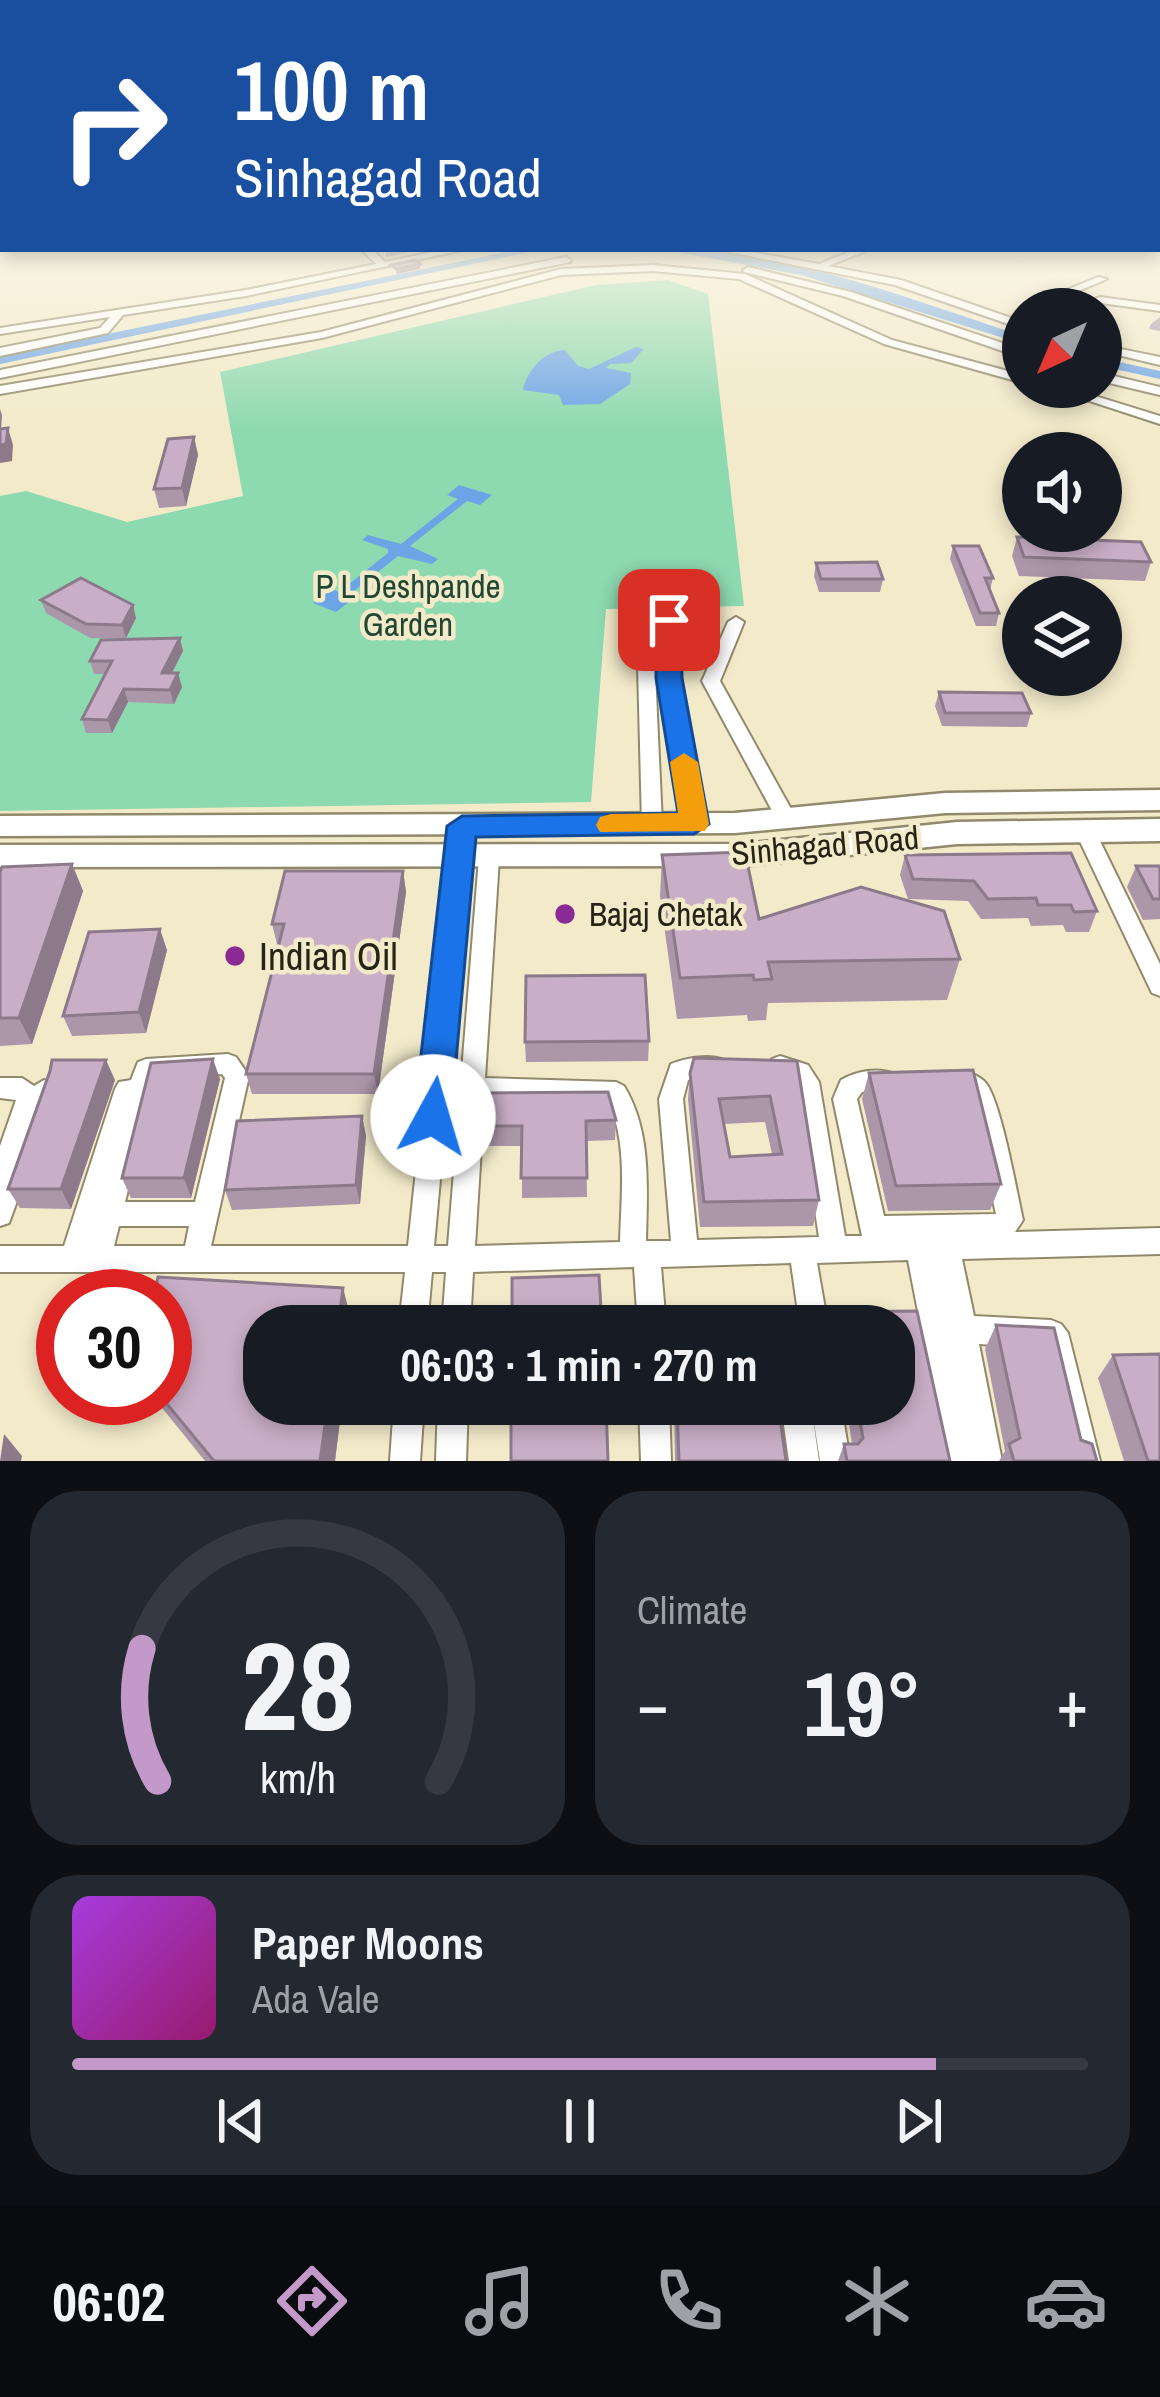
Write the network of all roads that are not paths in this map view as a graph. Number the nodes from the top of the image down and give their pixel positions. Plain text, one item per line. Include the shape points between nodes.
1 (231, 294) edge
2 (385, 294) edge
3 (477, 294) edge
4 (781, 294) edge
5 (839, 294) edge
6 (924, 294) edge
7 (1122, 303) edge
8 (1160, 308) edge
9 (118, 315) junction
10 (1002, 319) edge
11 (0, 331) edge
12 (1002, 347) edge
13 (0, 352) edge
14 (1122, 353) edge
15 (1160, 361) edge
16 (1002, 373) edge
17 (0, 374) edge
18 (1122, 382) edge
19 (1143, 386) junction
20 (0, 390) edge
21 (1160, 391) edge
22 (1122, 408) edge
23 (1126, 409) junction
24 (1160, 420) edge
25 (669, 620) dead end
26 (736, 622) dead end
27 (645, 627) dead end
28 (1160, 800) edge
29 (786, 818) junction
30 (652, 824) junction
31 (694, 824) junction
32 (0, 826) edge
33 (477, 826) junction
34 (1160, 830) edge
35 (1085, 831) junction
36 (0, 856) edge
37 (474, 858) junction
38 (1160, 987) edge
39 (0, 1088) edge
40 (472, 1088) junction
41 (127, 1089) dead end
42 (44, 1090) edge
43 (0, 1182) edge
44 (0, 1214) edge
45 (108, 1214) junction
46 (204, 1214) junction
47 (876, 1239) junction
48 (1160, 1241) edge
49 (933, 1248) junction
50 (834, 1250) junction
51 (802, 1251) junction
52 (685, 1254) junction
53 (640, 1255) junction
54 (0, 1259) edge
55 (85, 1259) junction
56 (195, 1259) junction
57 (418, 1259) junction
58 (458, 1259) junction
59 (415, 1305) edge
60 (457, 1305) edge
61 (648, 1305) edge
62 (811, 1305) edge
63 (964, 1329) junction
64 (408, 1425) edge
65 (452, 1425) edge
66 (655, 1425) edge
67 (799, 1425) edge
68 (829, 1425) edge
69 (405, 1461) edge
70 (451, 1461) edge
71 (656, 1461) edge
72 (804, 1461) edge
73 (835, 1461) edge
74 (962, 1461) edge
75 (987, 1461) edge
76 (1085, 1461) edge

1 - 9 street
2 - 17 street
3 - 20 street via 322,335
4 - 16 street via 888,342
5 - 12 street
6 - 10 street
7 - 8 street
9 - 11 street
9 - 13 street via 104,331
14 - 15 street
18 - 19 street
19 - 21 street
19 - 23 street
22 - 23 street
23 - 24 street
25 - 31 street via 669,678
26 - 29 street via 711,681
27 - 30 street
28 - 29 main road, Sinhagad Road via 945,803
29 - 31 main road, Sinhagad Road
30 - 31 main road, Sinhagad Road
30 - 33 main road, Sinhagad Road
32 - 33 main road, Sinhagad Road
33 - 37 main road
34 - 35 main road, Sinhagad Road
35 - 37 main road, Sinhagad Road via 958,833 742,855
35 - 38 street
36 - 37 main road, Sinhagad Road
37 - 40 street
37 - 57 street
39 - 43 street via 22,1088 29,1098
40 - 53 street via 616,1093 630,1138
40 - 58 street
41 - 55 street
42 - 44 street
45 - 46 street
45 - 46 street via 146,1069 229,1064 237,1076
45 - 55 street
46 - 56 street
47 - 47 street via 849,1088 929,1080 974,1086 1010,1220
47 - 49 street
47 - 50 street
48 - 49 street
49 - 63 street
49 - 74 street
50 - 51 street
50 - 52 street via 800,1072 692,1067 679,1071 670,1099
51 - 52 street
51 - 62 street
52 - 53 street
53 - 58 street
53 - 61 street
54 - 55 street
55 - 56 street
56 - 57 street
57 - 58 street
57 - 59 street
58 - 60 street
63 - 75 street
63 - 76 street via 1051,1334
64 - 69 street
65 - 70 street
66 - 71 street
67 - 72 street
68 - 73 street

